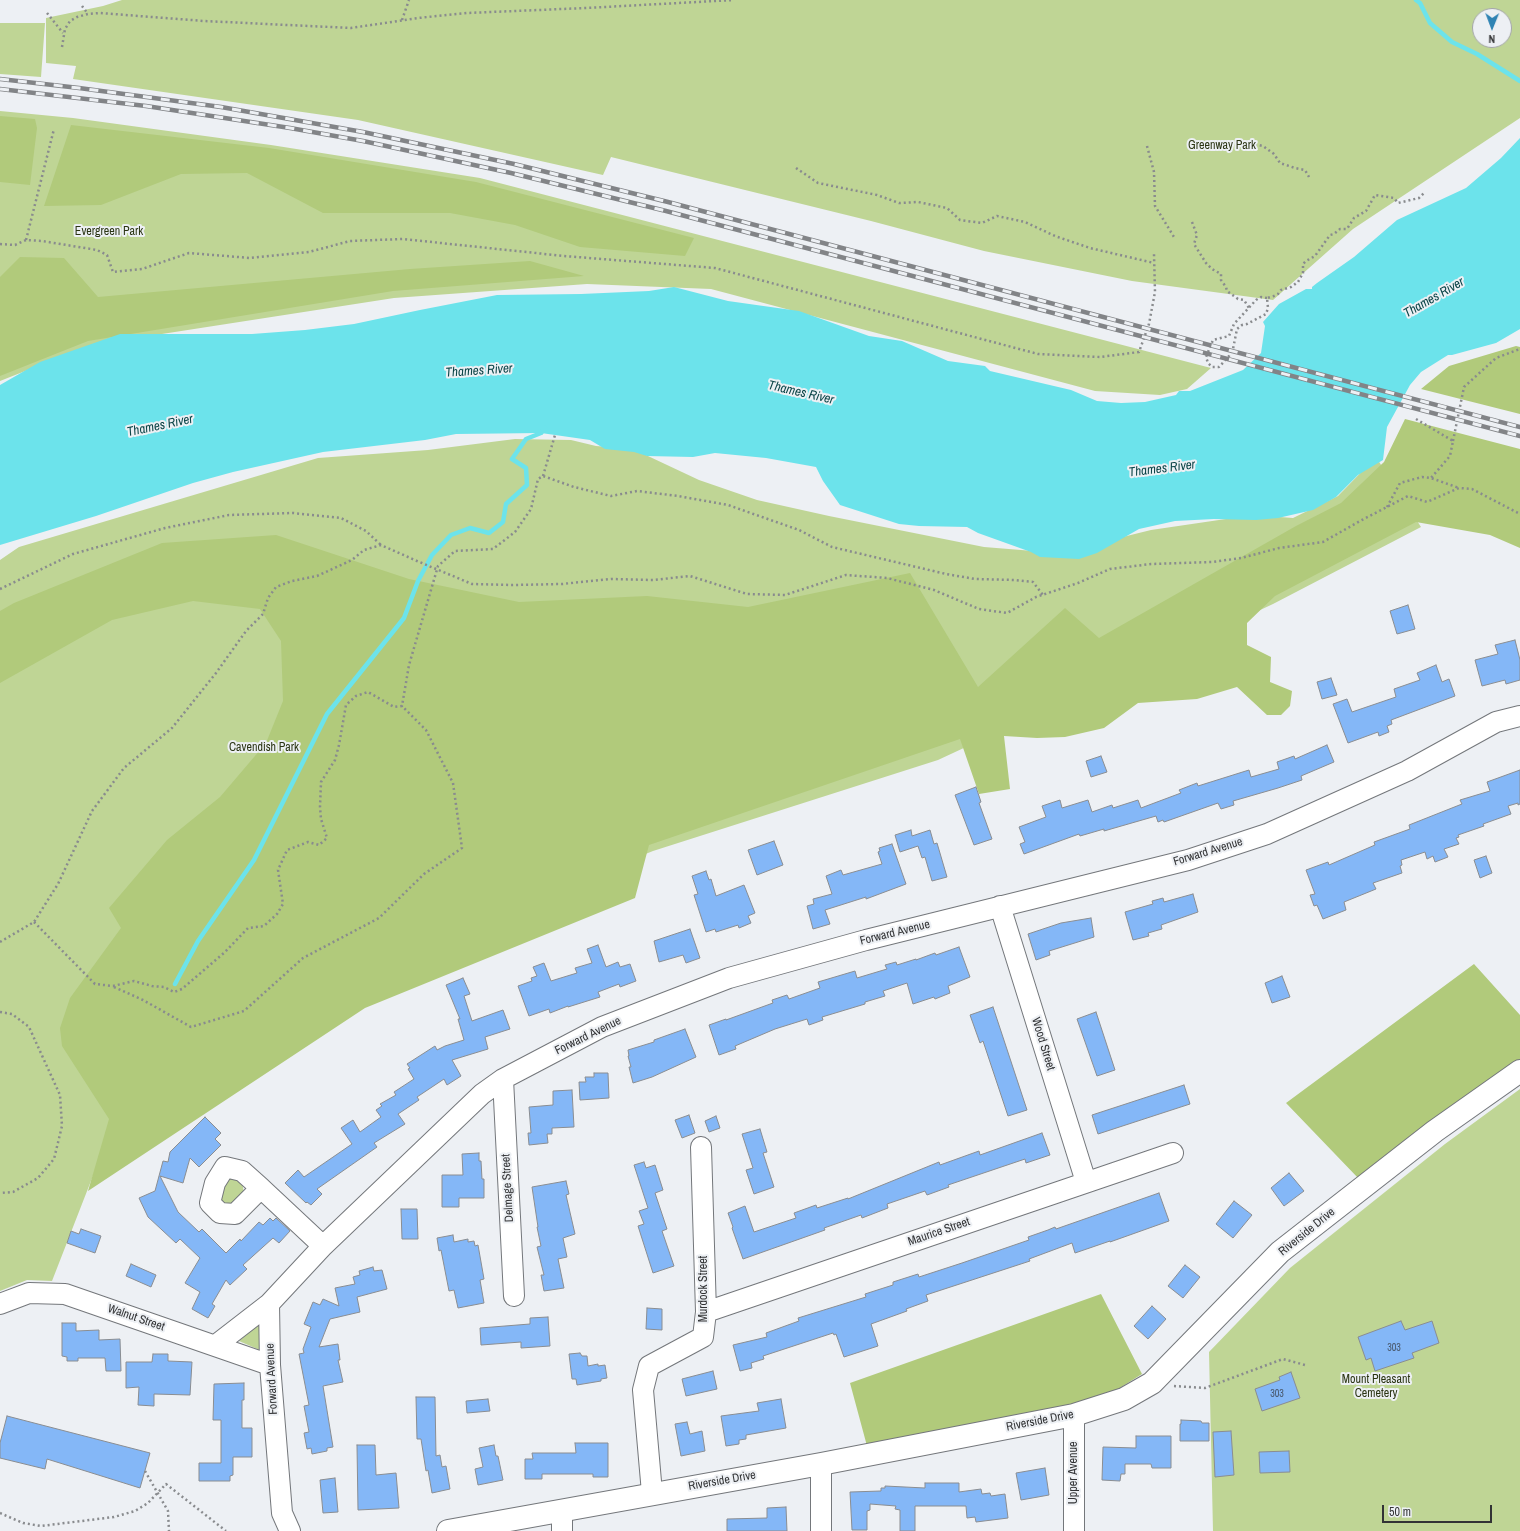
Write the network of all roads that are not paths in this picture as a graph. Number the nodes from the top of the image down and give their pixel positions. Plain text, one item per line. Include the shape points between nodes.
1 (1520, 716) edge
2 (1000, 906) junction
3 (1520, 1071) edge
4 (503, 1079) junction
5 (701, 1147) dead end
6 (1173, 1153) dead end
7 (1086, 1182) junction
8 (261, 1188) dead end
9 (323, 1246) junction
10 (514, 1296) dead end
11 (0, 1304) edge
12 (269, 1304) junction
13 (706, 1312) junction
14 (216, 1346) junction
15 (270, 1365) junction
16 (1074, 1415) junction
17 (821, 1464) junction
18 (652, 1493) junction
19 (562, 1521) edge
20 (290, 1531) edge
21 (448, 1531) edge
22 (821, 1531) edge
23 (1074, 1531) edge

1 - 2 street, Forward Avenue via 1496,722 1407,771 1267,834 1188,860
2 - 4 street, Forward Avenue via 729,978 602,1027
2 - 7 street, Wood Street
3 - 16 main road, Riverside Drive via 1435,1131 1280,1252 1152,1383 1124,1399
4 - 9 street, Forward Avenue via 482,1094
4 - 10 street, Delmage Street
5 - 13 street, Murdock Street
6 - 7 street, Maurice Street
7 - 13 street, Maurice Street
8 - 9 street
9 - 12 street, Forward Avenue
11 - 14 street, Walnut Street via 29,1292 65,1294
12 - 14 street
12 - 15 street, Forward Avenue
13 - 18 street, Murdock Street via 703,1337 649,1366 643,1390
14 - 15 street, Walnut Street
15 - 20 street, Forward Avenue via 282,1513
16 - 17 main road, Riverside Drive
16 - 23 street, Upper Avenue
17 - 18 main road, Riverside Drive
17 - 22 street
18 - 19 main road, Riverside Drive
19 - 21 main road, Riverside Drive

